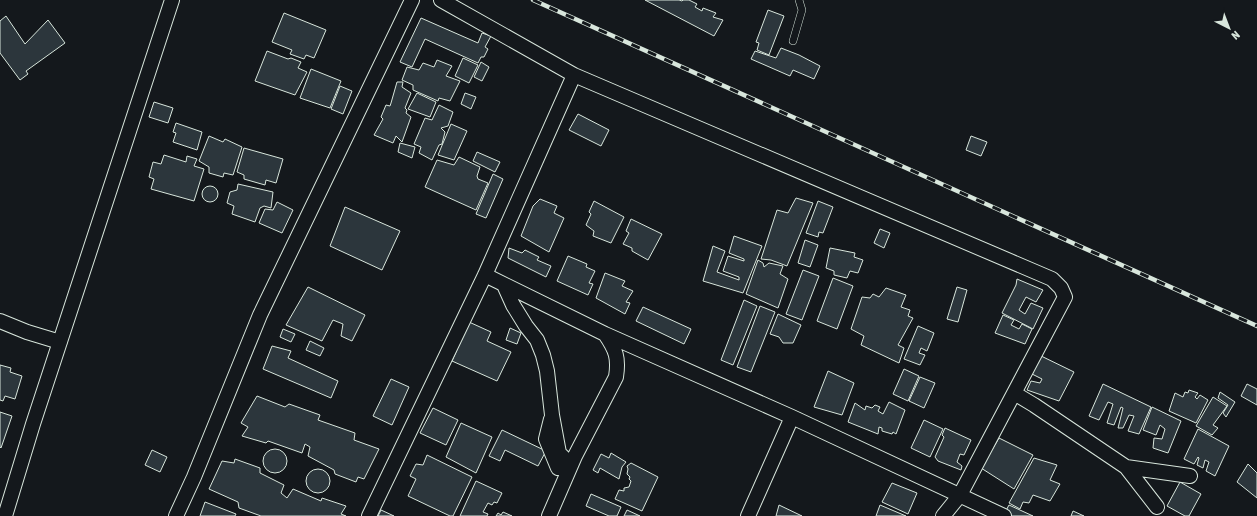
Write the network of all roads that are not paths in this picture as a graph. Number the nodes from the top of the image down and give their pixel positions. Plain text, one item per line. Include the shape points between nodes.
1 (172, 0) edge
2 (412, 0) edge
3 (441, 0) edge
4 (799, 0) edge
5 (793, 41) dead end
6 (574, 75) junction
7 (485, 275) junction
8 (504, 285) junction
9 (0, 321) edge
10 (605, 334) junction
11 (60, 342) junction
12 (1014, 393) junction
13 (792, 417) junction
14 (565, 466) junction
15 (1126, 466) junction
16 (1190, 476) dead end
17 (960, 496) junction
18 (1157, 507) dead end
19 (5, 516) edge
20 (176, 516) edge
21 (369, 516) edge
22 (549, 516) edge
23 (748, 516) edge
24 (942, 516) edge
25 (1004, 516) edge

1 - 11 street
2 - 20 street via 260,315
3 - 6 street
4 - 5 lane via 802,10
6 - 7 street
6 - 12 street via 1052,279 1061,288 1065,297
7 - 8 street
7 - 21 street
8 - 10 street
8 - 14 street via 513,305 537,340 543,355 559,453
9 - 11 street
10 - 13 street
10 - 14 street via 615,350 618,364 616,377
11 - 19 street
12 - 15 street
12 - 17 street
13 - 17 street
13 - 23 street
14 - 22 street
15 - 16 street
15 - 18 street
17 - 24 street
17 - 25 street

